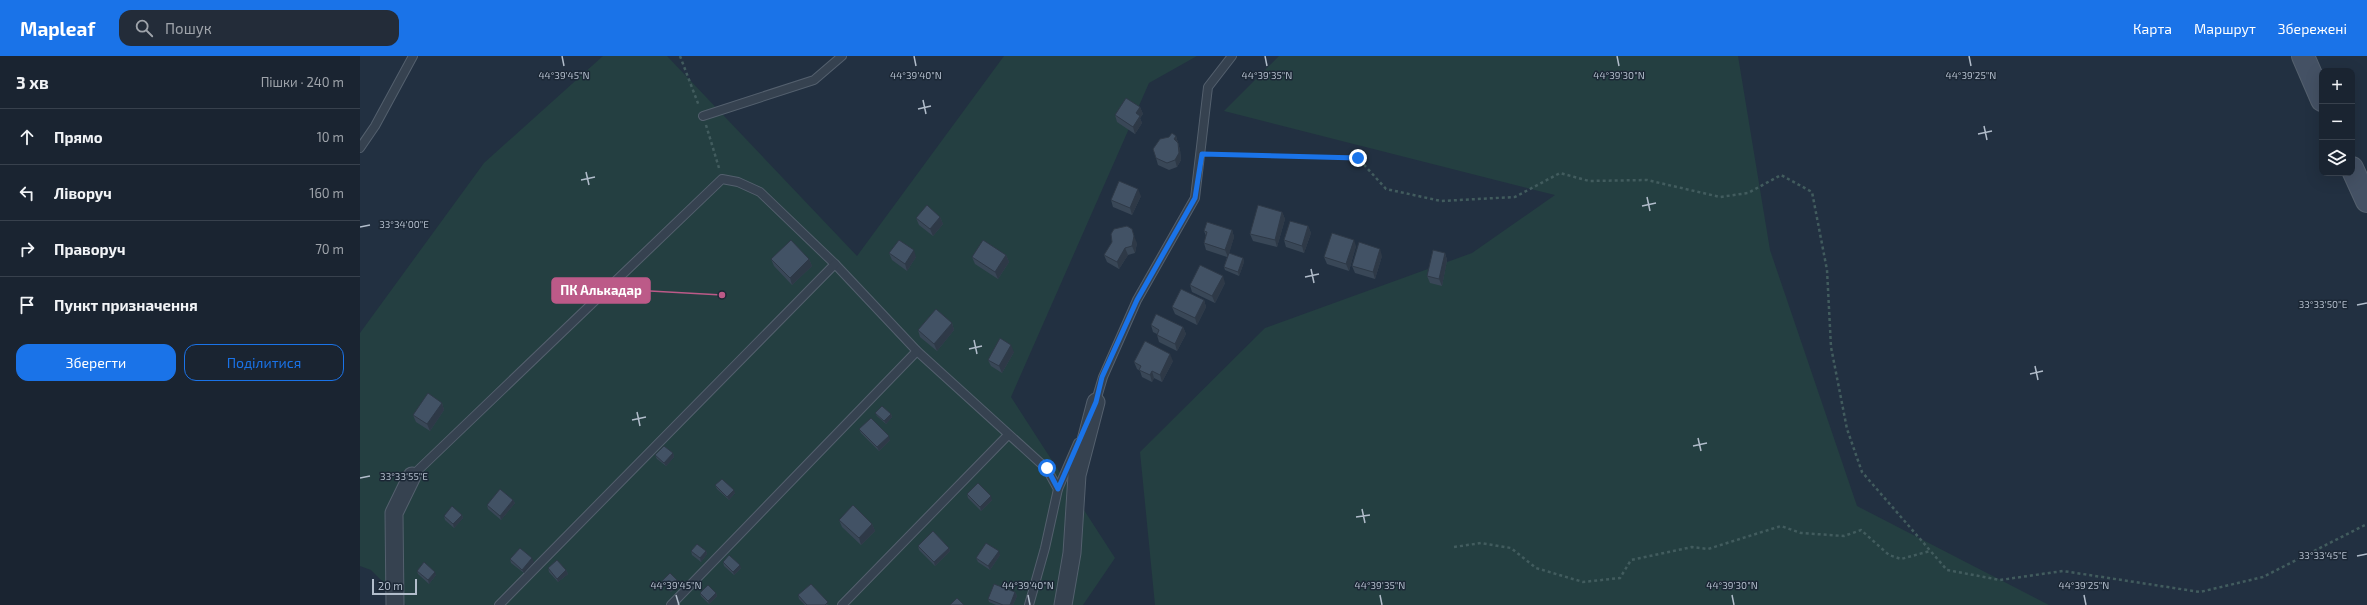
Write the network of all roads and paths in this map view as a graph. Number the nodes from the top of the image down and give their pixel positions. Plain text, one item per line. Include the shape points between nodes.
1 (413, 56) edge
2 (842, 56) edge
3 (1232, 56) edge
4 (2303, 56) edge
5 (2319, 93) edge
6 (703, 116) dead end
7 (360, 148) edge
8 (1202, 154) junction
9 (2355, 175) edge
10 (2367, 201) edge
11 (835, 264) junction
12 (917, 351) junction
13 (1096, 402) junction
14 (1008, 435) junction
15 (412, 476) joint
16 (1058, 489) junction
17 (2367, 524) edge
18 (1454, 547) dead end
19 (1930, 551) junction
20 (395, 605) edge
21 (499, 605) edge
22 (671, 605) edge
23 (842, 605) edge
24 (1029, 605) edge
25 (1063, 605) edge

1 - 7 lane via 375,126
2 - 6 lane via 814,80
3 - 8 lane via 1208,87
4 - 5 main road
8 - 13 lane via 1195,198 1137,300 1102,377
8 - 19 path via 1358,158 1386,189 1441,201 1515,197 1560,173 1589,181 1647,180 1720,198 1748,194 1781,175 1800,185 1812,192 1827,270 1831,346 1847,429 1862,472
9 - 10 main road
11 - 12 lane
11 - 15 lane via 760,192 722,178
11 - 21 lane
12 - 14 lane
12 - 22 lane
13 - 16 lane
13 - 25 street via 1078,475 1072,553
14 - 16 lane via 1047,468
14 - 23 lane
15 - 20 street via 394,513
16 - 24 lane via 1046,548
17 - 19 path via 2263,577 2200,592 2063,571 2000,580 1946,570
18 - 19 path via 1481,543 1511,548 1536,568 1583,582 1620,578 1631,560 1692,547 1708,549 1781,526 1801,533 1844,536 1861,530 1889,555 1902,559

